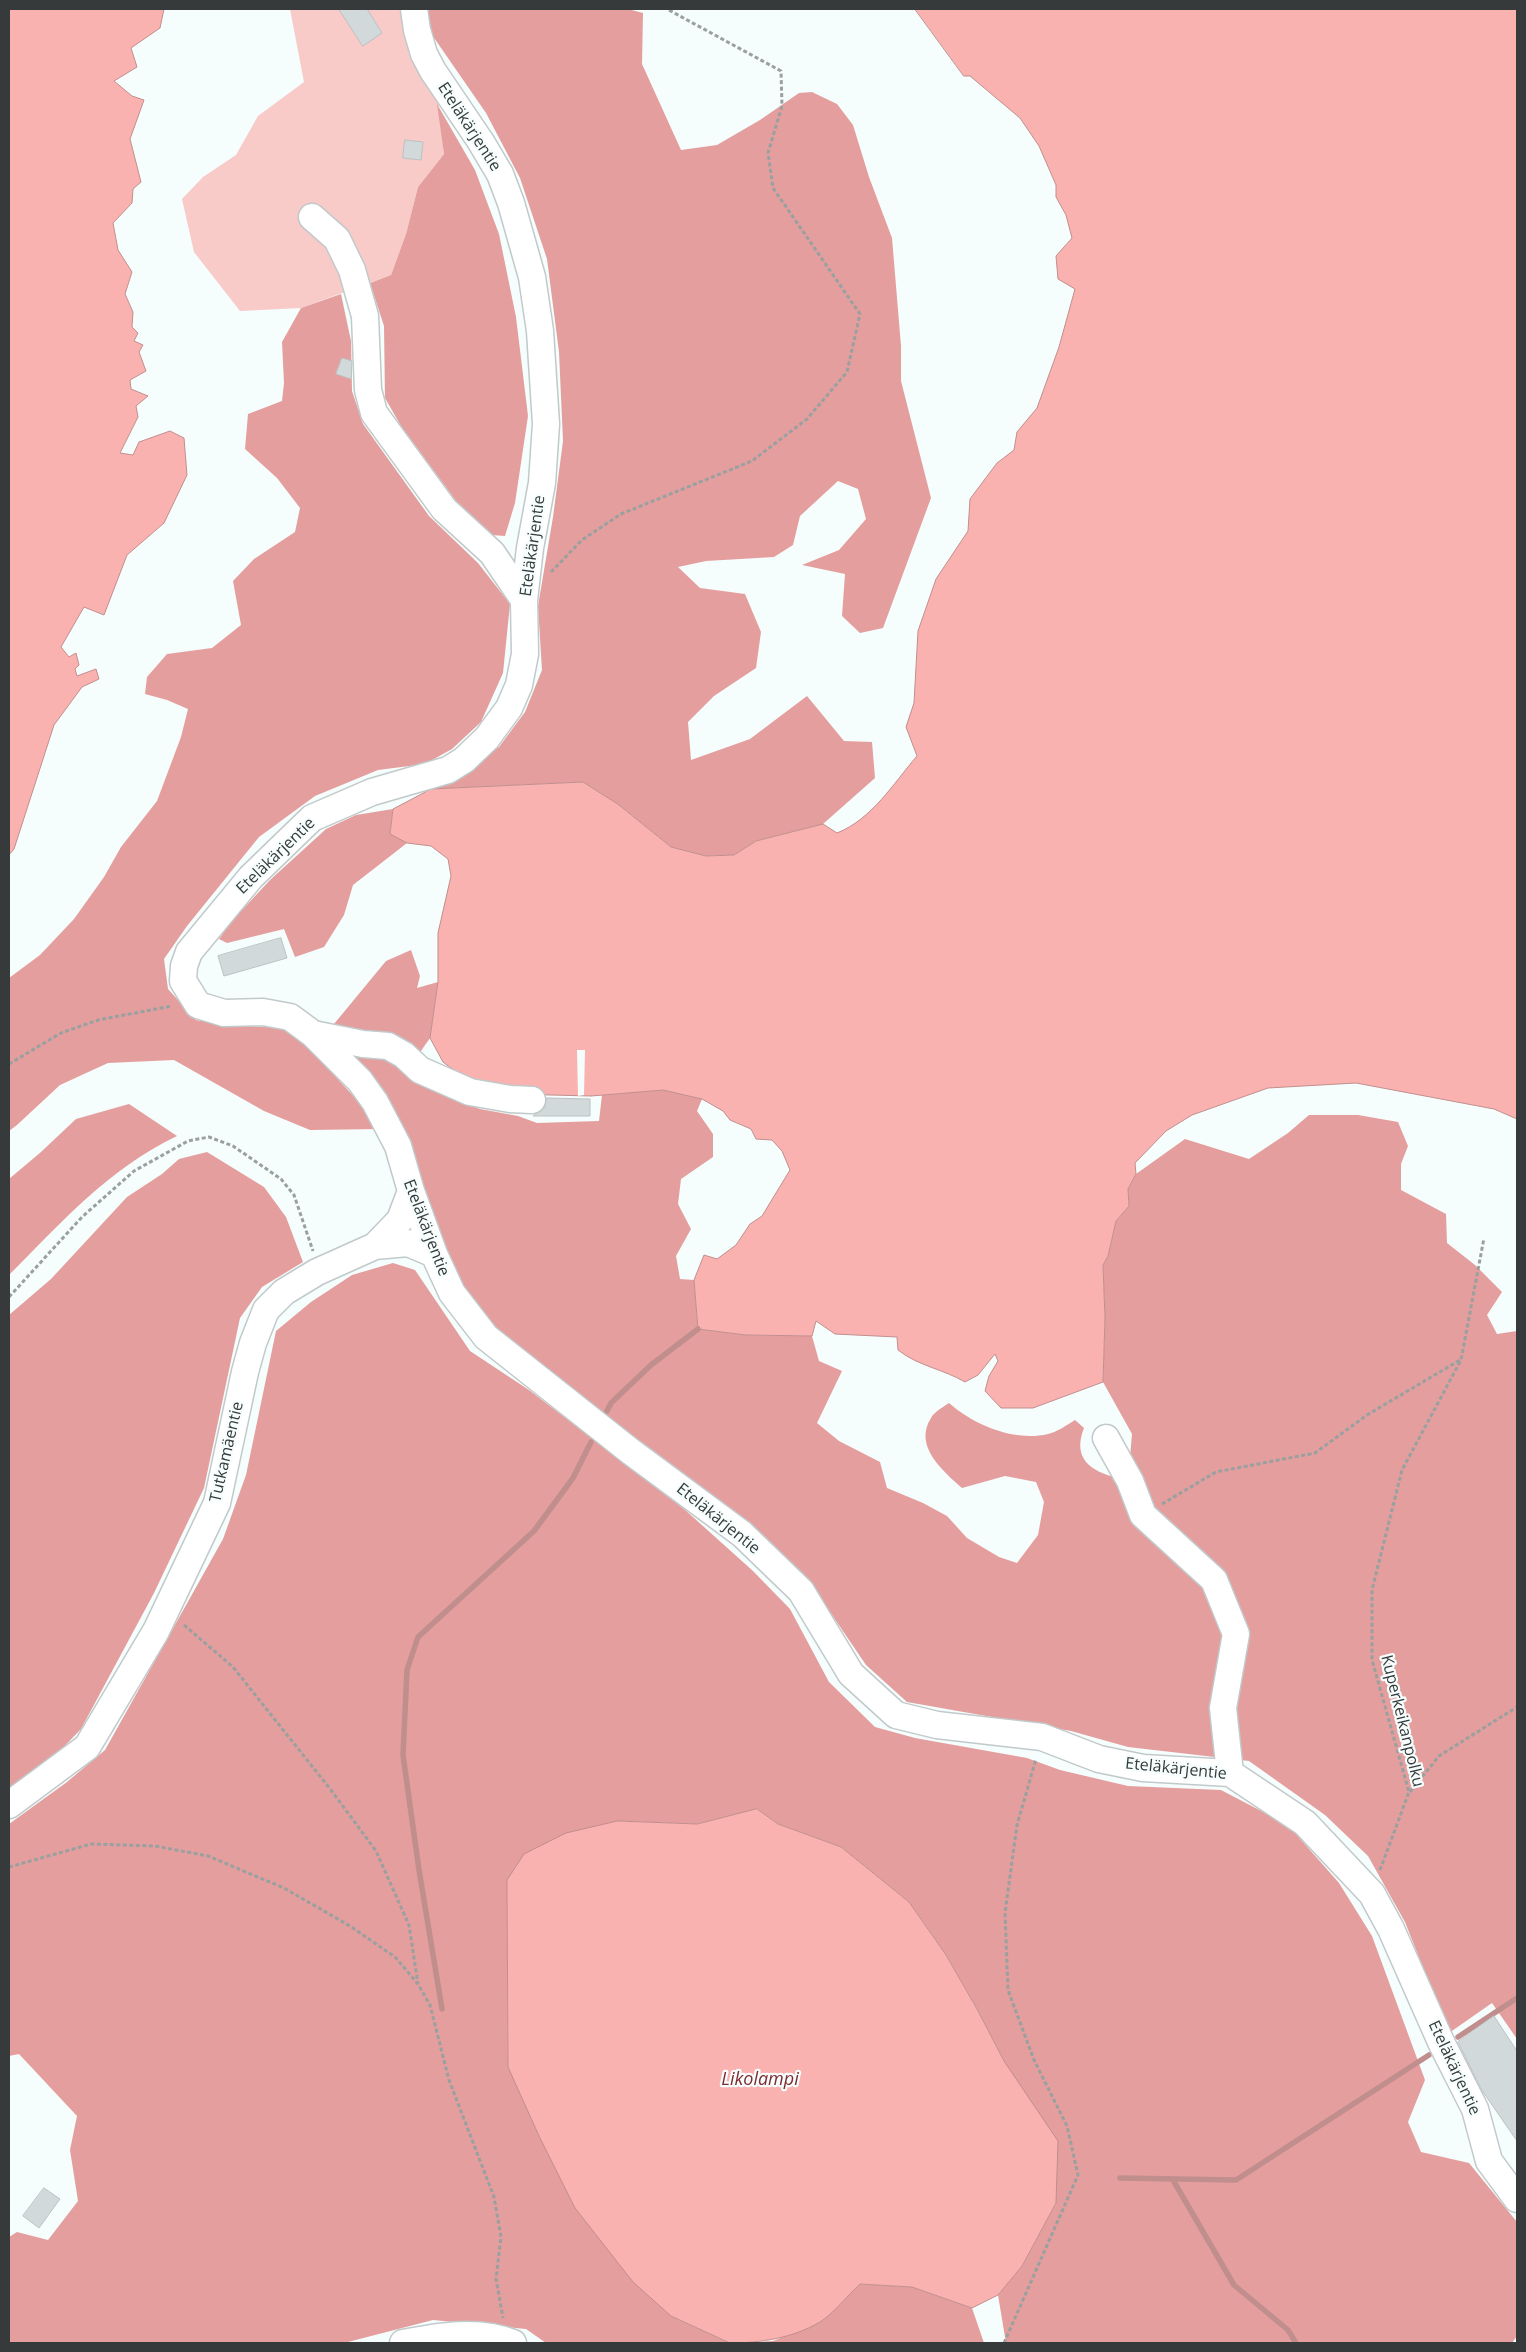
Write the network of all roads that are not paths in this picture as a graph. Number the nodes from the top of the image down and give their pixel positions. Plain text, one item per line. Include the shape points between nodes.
1 (414, 9) edge
2 (312, 217) dead end
3 (524, 600) junction
4 (313, 1034) junction
5 (532, 1100) dead end
6 (411, 1191) junction
7 (375, 1246) junction
8 (434, 1254) junction
9 (1106, 1438) dead end
10 (1230, 1773) junction
11 (9, 1805) edge
12 (1517, 2199) edge
13 (404, 2343) edge
14 (513, 2343) edge

1 - 3 street, Eteläkärjentie via 428,62 500,174 532,277 540,331 546,424 542,483
2 - 3 street via 337,239 352,270 365,316 368,390 374,414 444,509 492,553
3 - 4 street, Eteläkärjentie via 525,654 519,685 509,708 487,738 448,770 372,792 312,818 251,877 189,952 183,981 198,1005 224,1013 263,1012 290,1017
4 - 5 street via 388,1046 420,1070 470,1092
4 - 6 street, Eteläkärjentie via 360,1081 375,1102 398,1146
6 - 7 street via 400,1220
6 - 8 street, Eteläkärjentie
7 - 8 street, Tutkamäentie via 408,1243
7 - 11 street, Tutkamäentie via 284,1292 266,1310 247,1364 217,1503 156,1631 87,1747
8 - 10 street, Eteläkärjentie via 452,1293 486,1337 630,1451 742,1534 801,1591 852,1674 896,1715 937,1726 1042,1737 1099,1760 1143,1768
9 - 10 street via 1130,1481 1143,1515 1214,1580 1236,1634 1223,1708
10 - 12 street, Eteläkärjentie via 1305,1824 1372,1894 1475,2109 1489,2161
13 - 14 street via 439,2336 466,2336

